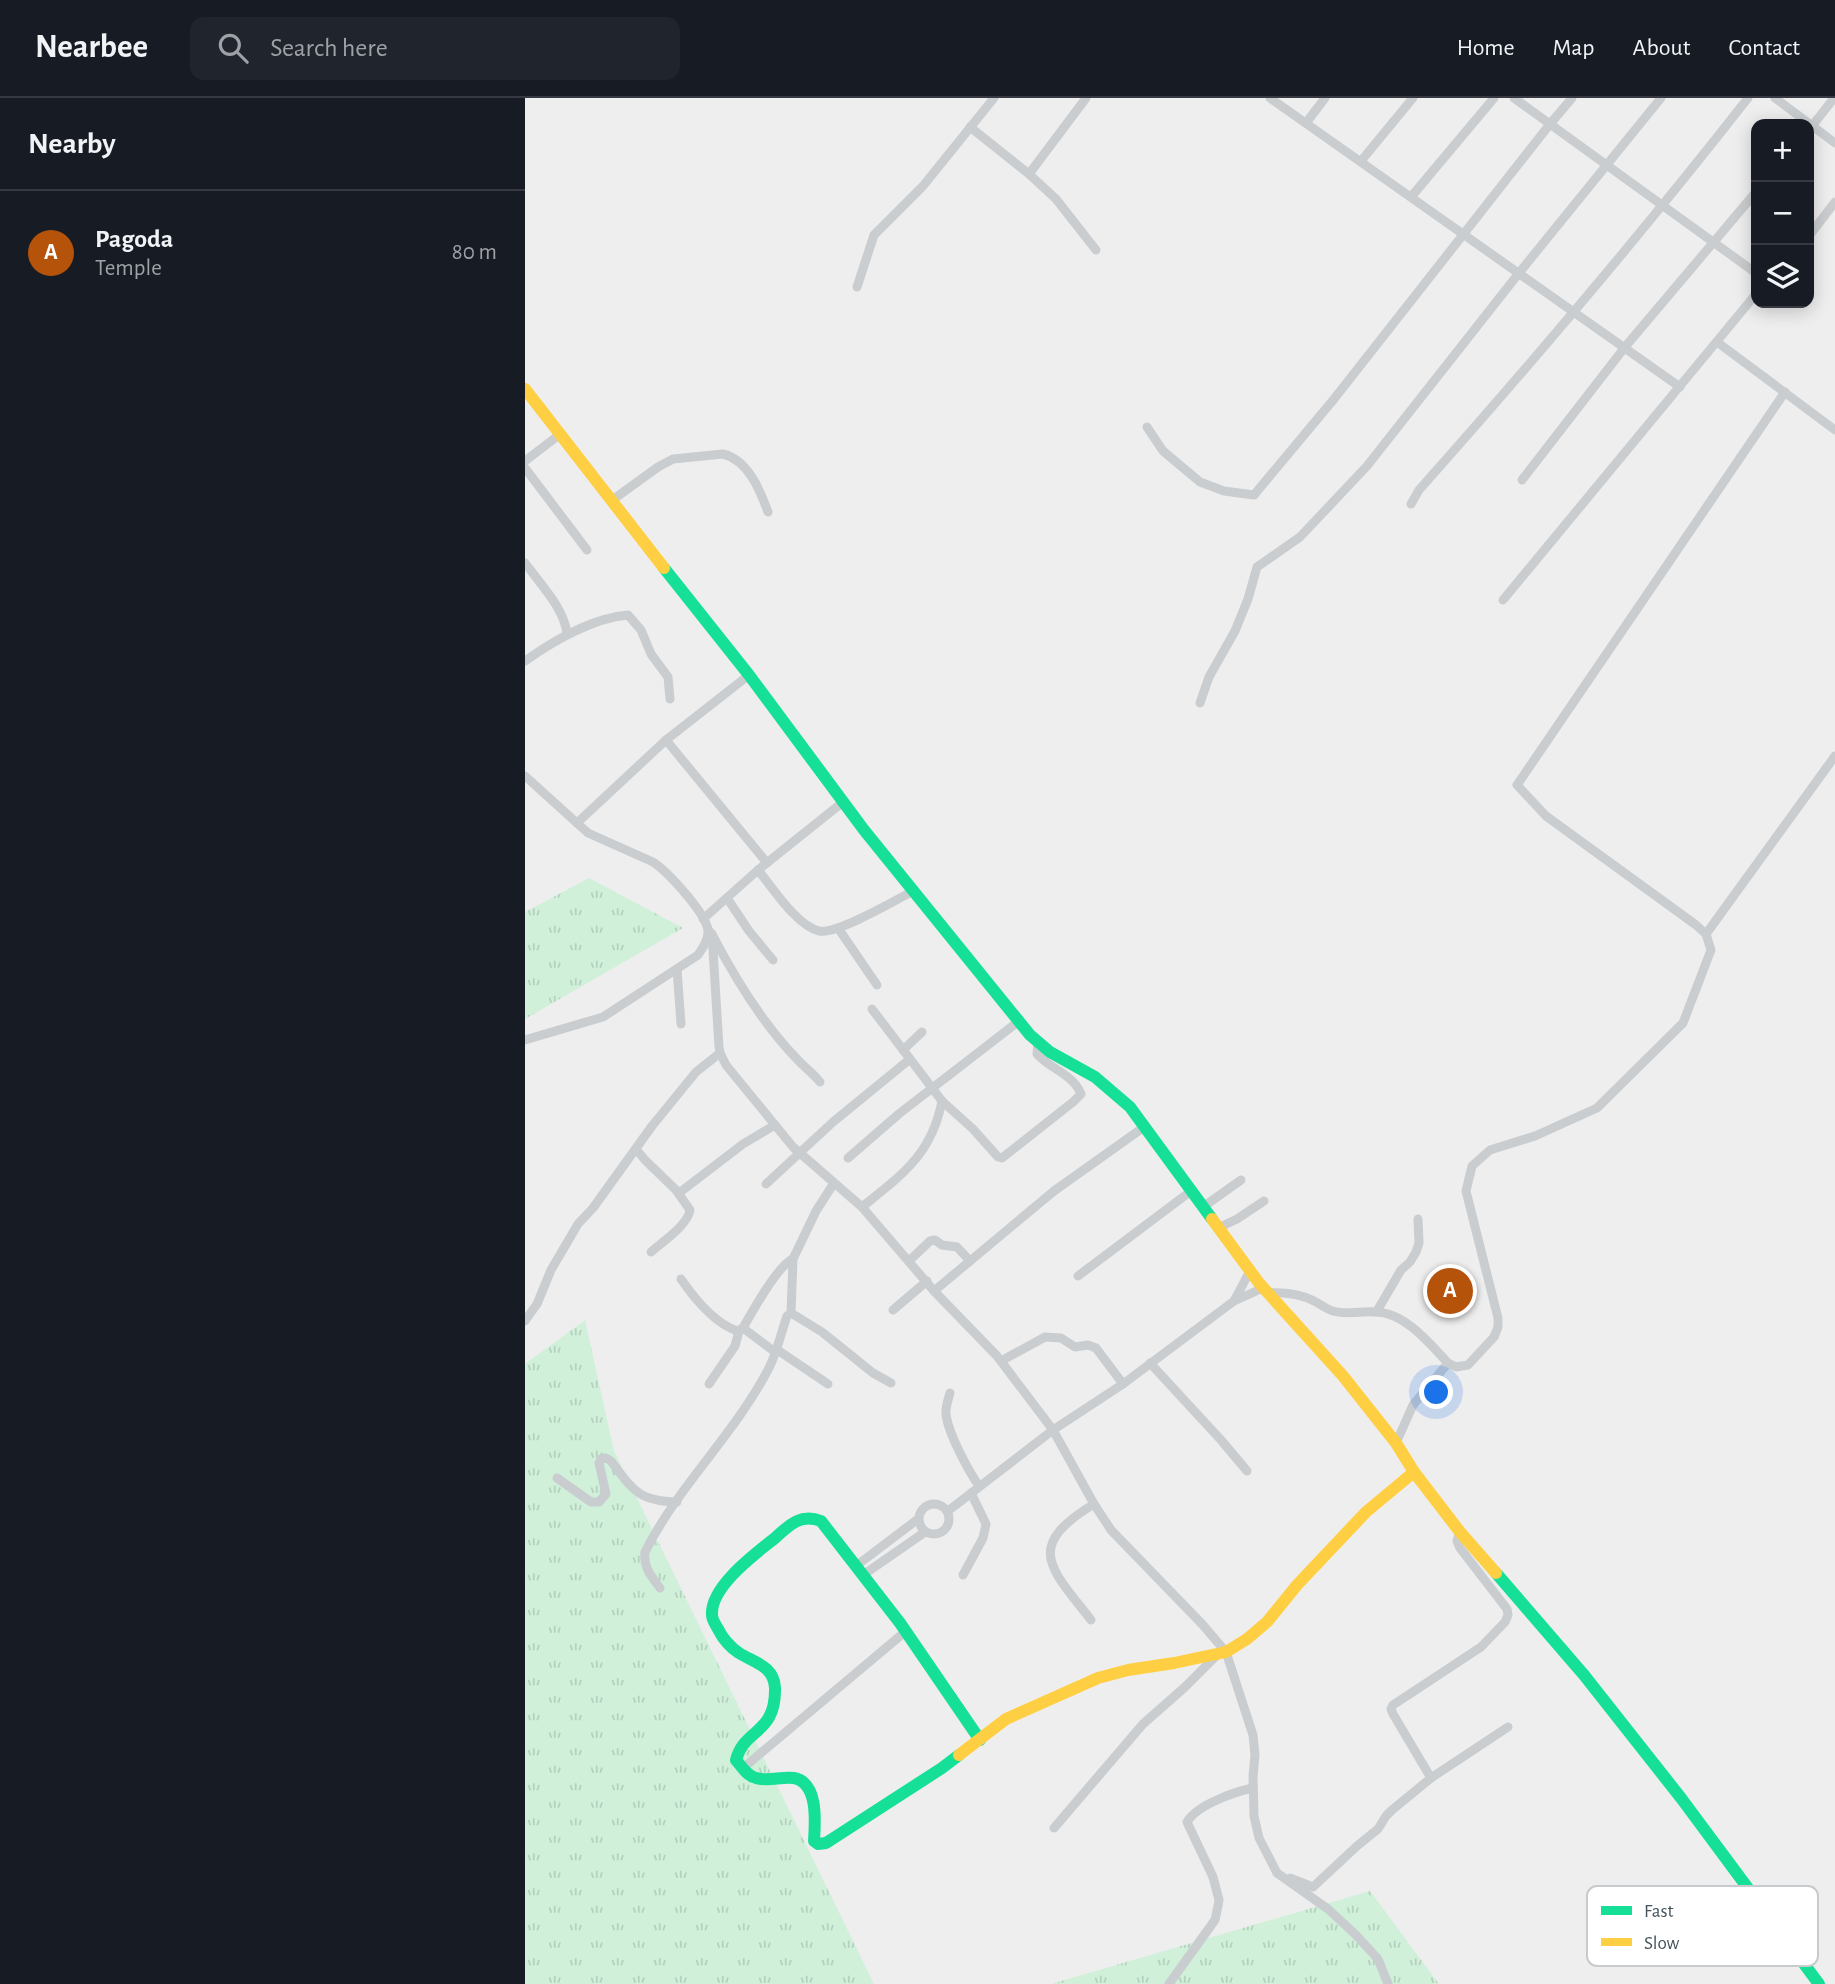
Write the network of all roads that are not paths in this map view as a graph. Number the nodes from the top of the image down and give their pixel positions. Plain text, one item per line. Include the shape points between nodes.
1 (994, 98) edge
2 (1086, 98) edge
3 (1270, 98) edge
4 (1325, 98) edge
5 (1413, 98) edge
6 (1494, 98) edge
7 (1514, 98) edge
8 (1572, 98) edge
9 (1661, 98) edge
10 (1748, 98) edge
11 (1775, 98) edge
12 (1834, 98) edge
13 (1800, 119) edge
14 (1306, 123) junction
15 (1550, 124) junction
16 (1814, 124) edge
17 (970, 127) junction
18 (1814, 130) edge
19 (1835, 143) edge
20 (1361, 161) junction
21 (1607, 164) junction
22 (1029, 174) junction
23 (1411, 197) junction
24 (1751, 198) edge
25 (1835, 202) edge
26 (1662, 204) junction
27 (1814, 229) edge
28 (1464, 234) junction
29 (1713, 242) junction
30 (1096, 250) dead end
31 (1751, 269) edge
32 (1519, 273) junction
33 (857, 287) dead end
34 (1751, 300) edge
35 (1573, 311) junction
36 (1717, 342) junction
37 (1625, 347) junction
38 (1680, 387) junction
39 (525, 389) edge
40 (1786, 392) junction
41 (1147, 426) dead end
42 (1835, 430) edge
43 (559, 435) junction
44 (525, 461) edge
45 (525, 468) edge
46 (1522, 480) dead end
47 (611, 501) junction
48 (1411, 505) dead end
49 (768, 512) dead end
50 (587, 550) dead end
51 (525, 563) edge
52 (1503, 600) dead end
53 (567, 634) junction
54 (525, 661) edge
55 (749, 675) junction
56 (670, 699) dead end
57 (1200, 703) dead end
58 (666, 740) junction
59 (1835, 755) edge
60 (525, 776) edge
61 (843, 802) junction
62 (577, 823) junction
63 (767, 863) junction
64 (758, 870) junction
65 (913, 891) junction
66 (727, 898) junction
67 (703, 919) junction
68 (838, 928) junction
69 (710, 932) junction
70 (1706, 934) junction
71 (773, 960) dead end
72 (677, 969) junction
73 (877, 985) dead end
74 (872, 1009) dead end
75 (1019, 1021) junction
76 (681, 1024) dead end
77 (922, 1032) dead end
78 (525, 1040) edge
79 (1038, 1042) junction
80 (903, 1050) junction
81 (720, 1054) junction
82 (910, 1059) junction
83 (820, 1082) dead end
84 (932, 1088) junction
85 (942, 1101) junction
86 (775, 1125) junction
87 (1144, 1127) junction
88 (636, 1149) junction
89 (799, 1152) junction
90 (848, 1158) dead end
91 (1241, 1180) dead end
92 (834, 1183) junction
93 (766, 1184) dead end
94 (1191, 1191) junction
95 (679, 1194) junction
96 (1264, 1200) dead end
97 (862, 1208) junction
98 (1203, 1208) junction
99 (1418, 1219) dead end
100 (1218, 1228) junction
101 (651, 1252) dead end
102 (793, 1259) junction
103 (909, 1261) junction
104 (970, 1261) junction
105 (1250, 1271) junction
106 (1078, 1276) dead end
107 (681, 1279) dead end
108 (927, 1281) junction
109 (934, 1291) junction
110 (1265, 1291) junction
111 (1234, 1301) junction
112 (893, 1310) dead end
113 (1377, 1311) junction
114 (790, 1313) junction
115 (525, 1321) edge
116 (741, 1329) junction
117 (776, 1351) junction
118 (1001, 1361) junction
119 (1150, 1363) junction
120 (1448, 1363) junction
121 (891, 1383) dead end
122 (709, 1384) dead end
123 (828, 1384) dead end
124 (1123, 1384) junction
125 (950, 1393) dead end
126 (1053, 1430) junction
127 (1396, 1443) junction
128 (1247, 1471) dead end
129 (1414, 1472) junction
130 (557, 1478) dead end
131 (979, 1486) junction
132 (971, 1493) junction
133 (677, 1502) junction
134 (1094, 1504) junction
135 (948, 1511) junction
136 (918, 1520) junction
137 (925, 1532) junction
138 (1460, 1532) junction
139 (859, 1570) junction
140 (963, 1575) dead end
141 (660, 1588) dead end
142 (1091, 1620) dead end
143 (906, 1631) junction
144 (1222, 1653) junction
145 (1508, 1727) dead end
146 (980, 1740) junction
147 (741, 1769) junction
148 (1431, 1778) junction
149 (1253, 1788) junction
150 (1054, 1828) dead end
151 (1277, 1873) junction
152 (1746, 1886) edge
153 (1806, 1966) edge
154 (1169, 1984) edge
155 (1388, 1984) edge
156 (1819, 1984) edge

1 - 17 street
2 - 22 street
3 - 14 street
4 - 14 street
5 - 20 street
6 - 23 street
7 - 15 street
8 - 15 street
9 - 21 street
10 - 26 street
11 - 13 street
12 - 16 street
14 - 20 street
15 - 21 street
15 - 28 street
17 - 22 street
17 - 33 street via 923,186 874,235
18 - 19 street
20 - 23 street
21 - 26 street
21 - 32 street
22 - 30 street via 1056,199
23 - 28 street
24 - 29 street
25 - 27 street
26 - 29 street
26 - 35 street
28 - 32 street
28 - 41 street via 1254,495 1200,482 1163,451
29 - 31 street
29 - 37 street
32 - 35 street
32 - 57 street via 1367,466 1300,537 1257,567 1235,631
34 - 36 street
35 - 37 street
35 - 48 street
36 - 38 street
36 - 40 street
37 - 38 street
37 - 46 street
38 - 52 street
39 - 43 street
40 - 42 street
40 - 70 street via 1517,785 1546,816
43 - 44 street
43 - 47 street
45 - 50 street
47 - 49 street via 673,458 723,454 740,462 752,477
47 - 55 street
51 - 53 street via 564,618
53 - 54 street
53 - 56 street via 628,615 668,677
55 - 58 street
55 - 61 street
58 - 62 street
58 - 63 street
59 - 70 street
60 - 62 street
61 - 63 street
61 - 65 street
62 - 67 street via 587,834 661,867
63 - 64 street
64 - 66 street
64 - 68 street via 809,926 821,932
65 - 68 street
65 - 75 street
66 - 67 street
66 - 71 street
67 - 69 street
68 - 73 street
69 - 72 street via 698,955
69 - 81 street
69 - 83 street via 753,1005
70 - 120 street via 1711,950 1683,1023 1597,1108 1490,1150 1472,1166 1466,1191 1498,1327 1468,1365
72 - 76 street
72 - 78 street via 604,1017
74 - 80 street
75 - 79 street
75 - 84 street
77 - 80 street
79 - 85 street via 1037,1054 1072,1080 1081,1094 1002,1158
79 - 87 street via 1095,1077 1130,1107
80 - 82 street
81 - 86 street
81 - 88 street via 696,1072
82 - 84 street
82 - 89 street
84 - 85 street
84 - 90 street
85 - 97 street via 932,1136 918,1158
86 - 89 street
86 - 95 street
87 - 94 street
87 - 104 street via 1054,1191
88 - 95 street
88 - 115 street via 569,1237
89 - 92 street
89 - 93 street
91 - 98 street
92 - 97 street
92 - 102 street
94 - 98 street
94 - 106 street
95 - 101 street via 689,1216
96 - 100 street
97 - 103 street
98 - 100 street
99 - 113 street via 1416,1252
100 - 105 street
102 - 114 street
102 - 116 street via 778,1272
103 - 104 street via 935,1240 957,1247
103 - 108 street
104 - 109 street
105 - 110 street
105 - 111 street
107 - 116 street via 718,1319 733,1330
108 - 109 street
108 - 112 street
109 - 118 street
110 - 111 street
110 - 113 street via 1306,1297 1338,1312
110 - 127 street via 1343,1376
111 - 119 street
113 - 120 street via 1414,1328
114 - 117 street
114 - 121 street
116 - 117 street
116 - 122 street
117 - 123 street
117 - 133 street via 756,1391
118 - 124 street via 1045,1337 1061,1338 1075,1347 1093,1346
118 - 126 street
119 - 124 street
119 - 128 street
120 - 127 street via 1413,1405
124 - 126 street
125 - 131 street via 945,1412 949,1427
126 - 131 street
126 - 134 street
127 - 129 street
129 - 138 street
129 - 144 street via 1366,1512 1297,1584 1268,1622
130 - 133 street via 590,1502 599,1502 606,1494 599,1463 606,1458 638,1494
131 - 132 street
132 - 135 street
132 - 140 street via 986,1524
133 - 141 street via 645,1552 646,1569
134 - 142 street via 1062,1527 1049,1554 1056,1574
134 - 144 street
135 - 136 street via 930,1503
135 - 137 street via 944,1530
136 - 137 street
136 - 139 street
137 - 139 street
138 - 148 street via 1460,1548 1508,1615 1481,1647 1391,1709
138 - 152 street via 1601,1695
139 - 143 street
139 - 147 street via 821,1521 807,1516 796,1519 746,1562 714,1601 712,1614 726,1642 767,1668 775,1684 767,1723 737,1751
143 - 146 street
143 - 147 street
144 - 146 street via 1098,1678 1006,1719
144 - 149 street via 1253,1735
144 - 150 street via 1143,1724
145 - 148 street
146 - 147 street via 818,1844 814,1841 816,1810 807,1786 796,1778 757,1779
148 - 151 street via 1313,1887
149 - 151 street via 1259,1839
149 - 154 street via 1228,1794 1187,1822 1219,1899 1215,1920
151 - 155 street via 1356,1934 1378,1959
153 - 156 street

